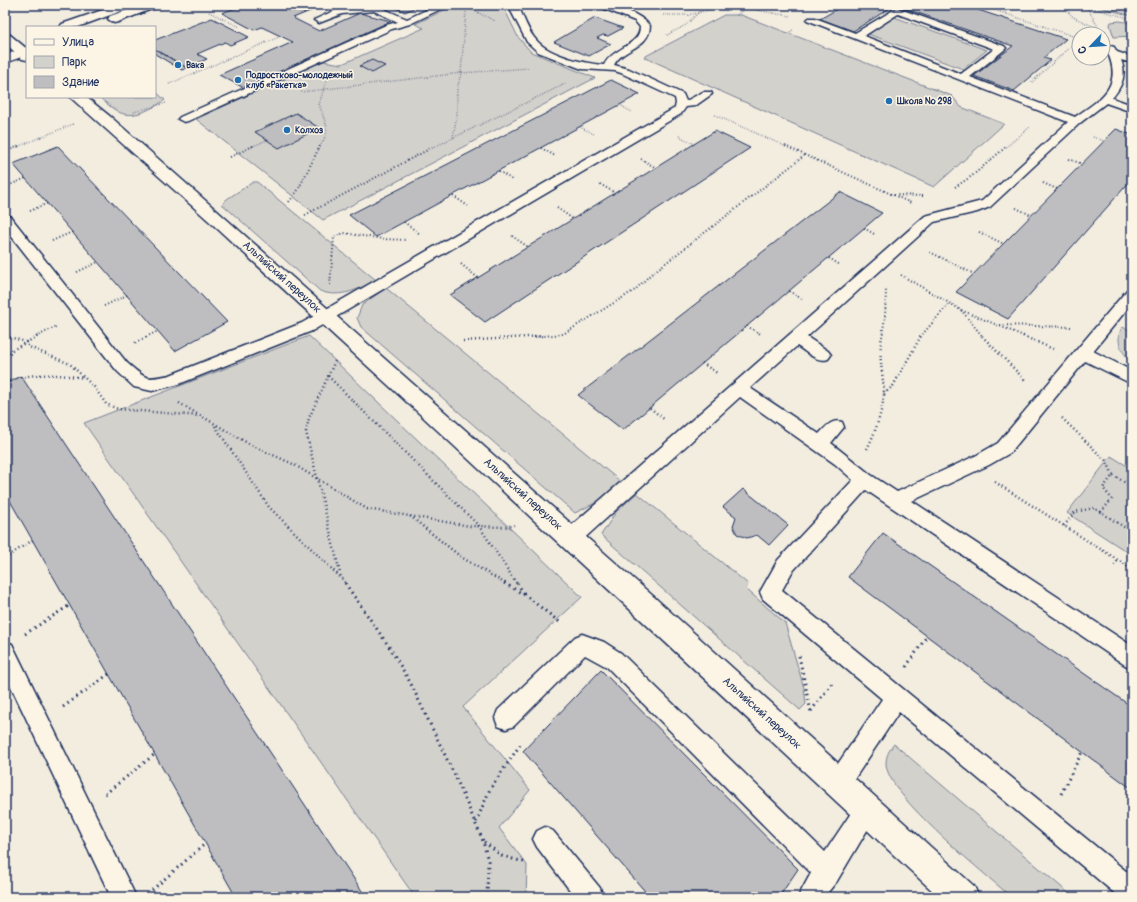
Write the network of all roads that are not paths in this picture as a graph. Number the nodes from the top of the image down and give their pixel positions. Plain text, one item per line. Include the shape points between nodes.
1 (128, 5) edge
2 (152, 5) edge
3 (444, 5) edge
4 (513, 5) edge
5 (600, 5) edge
6 (319, 20) dead end
7 (812, 20) dead end
8 (407, 22) junction
9 (69, 26) edge
10 (95, 26) edge
11 (856, 37) junction
12 (18, 47) edge
13 (5, 59) edge
14 (1132, 60) edge
15 (607, 68) junction
16 (962, 78) junction
17 (685, 88) dead end
18 (992, 89) junction
19 (707, 94) dead end
20 (78, 98) edge
21 (981, 98) dead end
22 (1104, 99) junction
23 (683, 100) junction
24 (1132, 109) edge
25 (184, 119) dead end
26 (1076, 121) junction
27 (5, 219) edge
28 (1132, 293) edge
29 (326, 316) junction
30 (796, 338) junction
31 (823, 355) dead end
32 (1080, 356) junction
33 (1132, 378) edge
34 (740, 388) junction
35 (836, 427) dead end
36 (820, 444) junction
37 (858, 474) junction
38 (897, 500) junction
39 (571, 538) junction
40 (5, 651) edge
41 (1132, 658) edge
42 (893, 693) junction
43 (513, 712) road end
44 (839, 782) junction
45 (867, 808) junction
46 (545, 839) dead end
47 (828, 872) junction
48 (1132, 892) edge
49 (124, 897) edge
50 (591, 897) edge
51 (810, 897) edge
52 (963, 897) edge

1 - 9 street
2 - 10 street
3 - 8 lane
4 - 15 lane via 535,46 593,69
5 - 15 lane via 632,17 645,26 645,34 612,59
6 - 8 lane via 340,11 375,8
7 - 11 lane
8 - 25 lane via 389,27
11 - 16 lane
11 - 16 lane via 897,11 1002,48
12 - 13 street
14 - 22 lane via 1113,52 1120,71 1118,84
15 - 23 lane via 625,71
16 - 18 lane
17 - 23 lane
18 - 21 lane
18 - 26 lane
19 - 23 lane
20 - 29 street, Альпийский переулок
22 - 24 lane
22 - 26 lane via 1091,112
23 - 29 lane via 677,112
26 - 30 lane via 986,204 930,219
27 - 29 lane via 122,367 140,383 152,385 172,380 288,336
28 - 32 lane
29 - 39 street, Альпийский переулок
30 - 31 lane
30 - 34 lane
32 - 33 lane
32 - 38 lane via 1004,448
34 - 36 lane
34 - 39 lane
35 - 36 lane
36 - 37 lane
37 - 38 lane
37 - 42 lane via 785,566 770,592
38 - 41 lane
39 - 44 street, Альпийский переулок
40 - 49 lane
42 - 44 lane
42 - 48 lane
43 - 47 lane via 582,644 597,649 614,660
44 - 45 street, Альпийский переулок
45 - 47 lane
45 - 52 street, Альпийский переулок
46 - 50 lane
47 - 51 lane

